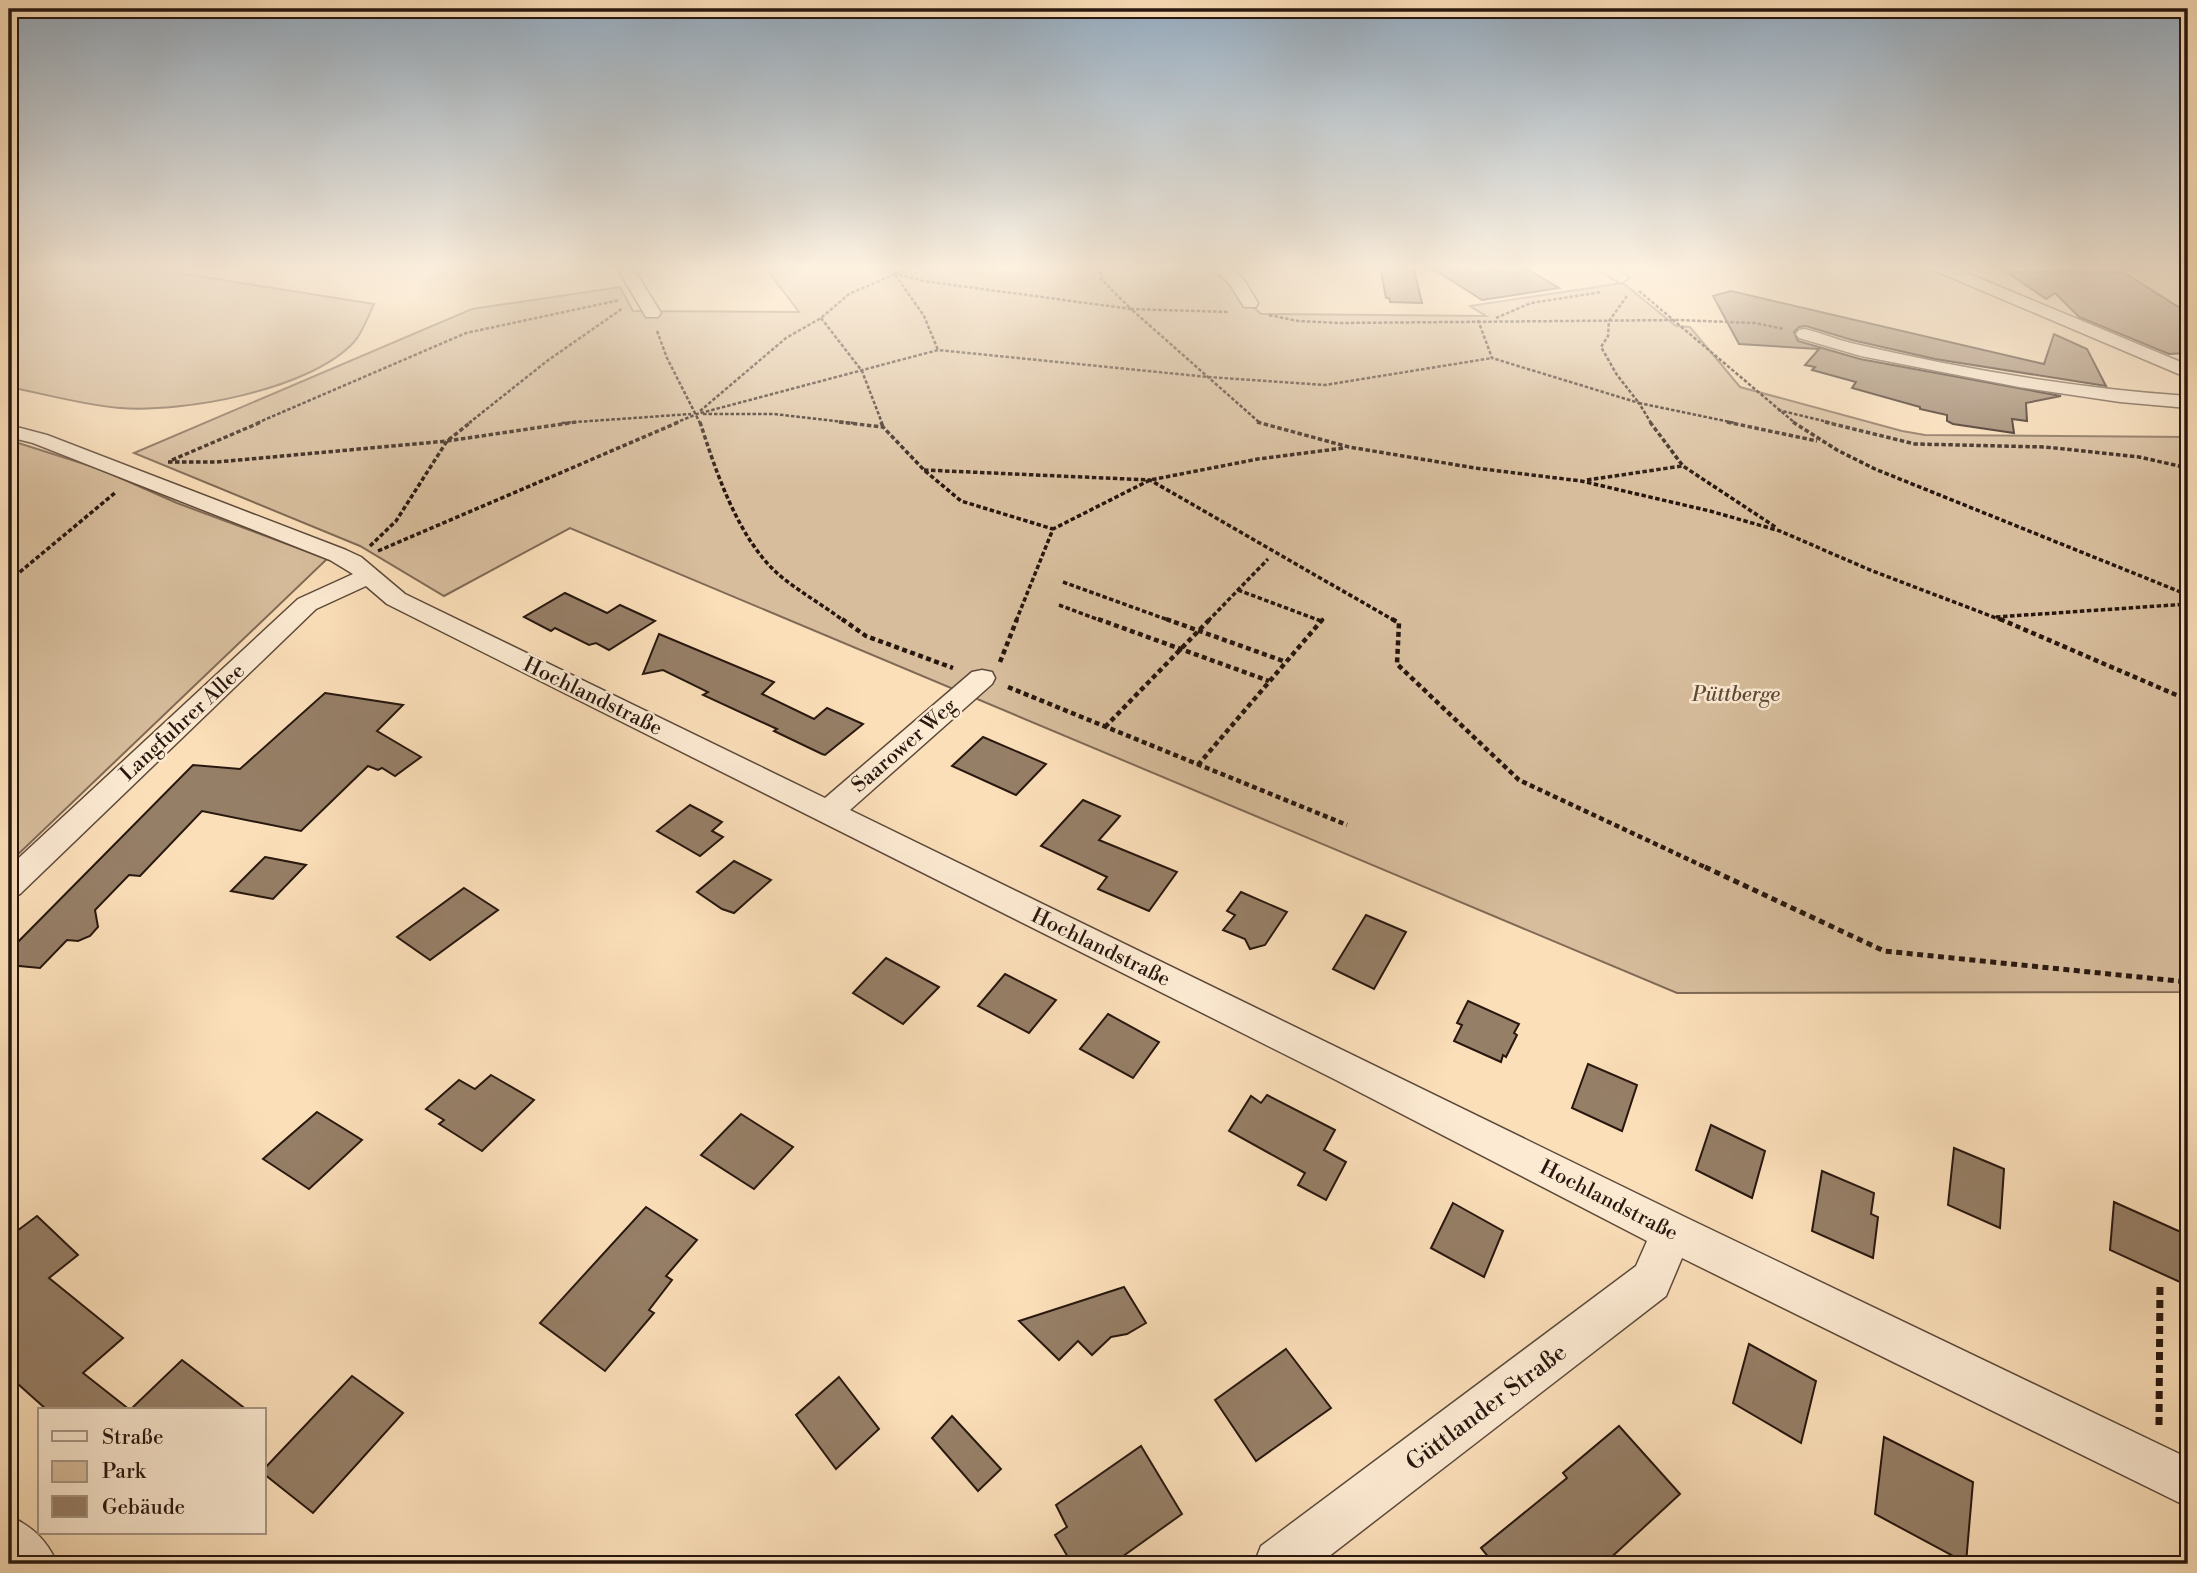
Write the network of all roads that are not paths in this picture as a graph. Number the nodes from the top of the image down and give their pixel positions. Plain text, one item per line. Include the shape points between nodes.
1 (1823, 339) edge
2 (2111, 339) edge
3 (2188, 372) edge
4 (2188, 402) edge
5 (9, 431) edge
6 (360, 569) junction
7 (994, 682) road end
8 (827, 813) junction
9 (9, 886) edge
10 (1672, 1233) junction
11 (2188, 1483) edge
12 (9, 1541) edge
13 (32, 1564) edge
14 (1279, 1564) edge

1 - 4 street via 1966,371
2 - 3 street
5 - 6 street, Hochlandstraße via 136,476
6 - 8 street, Hochlandstraße via 396,599
6 - 9 street, Langfuhrer Allee via 307,604
7 - 8 street, Saarower Weg
8 - 10 street, Hochlandstraße
10 - 11 street, Hochlandstraße
10 - 14 street, Güttlander Straße via 1651,1281
12 - 13 street

